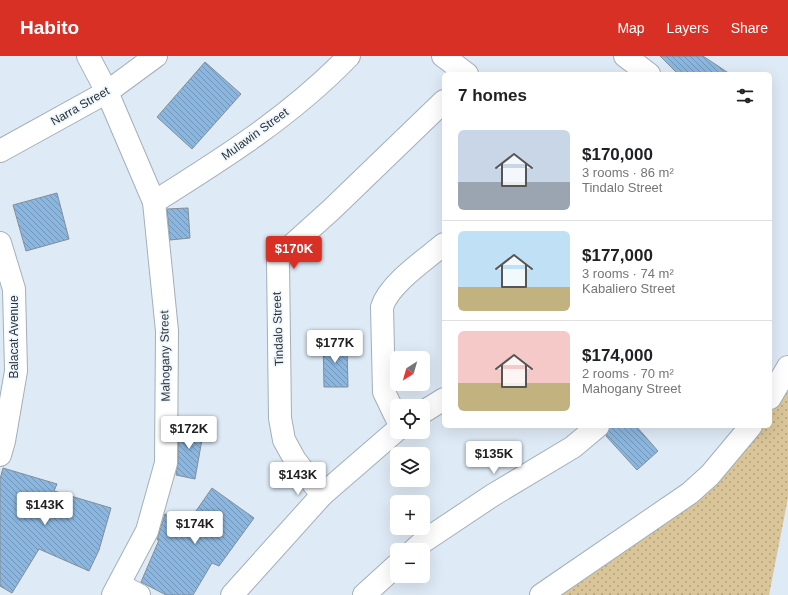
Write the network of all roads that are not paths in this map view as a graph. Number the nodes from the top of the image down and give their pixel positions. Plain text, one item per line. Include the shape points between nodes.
1 (88, 56) edge
2 (156, 56) edge
3 (349, 56) edge
4 (443, 56) edge
5 (625, 56) edge
6 (464, 72) edge
7 (646, 72) edge
8 (107, 92) junction
9 (442, 103) edge
10 (0, 151) edge
11 (154, 202) junction
12 (0, 243) edge
13 (442, 246) edge
14 (788, 367) edge
15 (772, 395) edge
16 (442, 400) edge
17 (390, 404) edge
18 (430, 408) edge
19 (596, 428) edge
20 (749, 428) edge
21 (390, 436) edge
22 (0, 455) edge
23 (322, 495) junction
24 (422, 543) edge
25 (390, 571) edge
26 (116, 590) edge
27 (140, 595) edge
28 (232, 595) edge
29 (364, 595) edge
30 (542, 595) edge

1 - 8 main road, Mahogany Street
2 - 8 main road, Narra Street
3 - 11 main road, Mulawin Street via 320,86 236,151
4 - 6 main road
5 - 7 main road
8 - 10 main road, Narra Street
8 - 11 main road, Mahogany Street
9 - 23 main road, Tindalo Street via 278,260 280,418 284,440 295,460
11 - 26 main road, Mahogany Street via 167,331 166,464 147,531
12 - 22 main road, Balacat Avenue via 14,289 16,371
13 - 17 main road via 392,290 382,307 384,392
14 - 15 main road
16 - 18 main road
19 - 24 main road via 573,447 493,495
20 - 30 main road via 720,465 690,492
21 - 23 main road
23 - 28 main road
25 - 29 main road
26 - 27 main road

